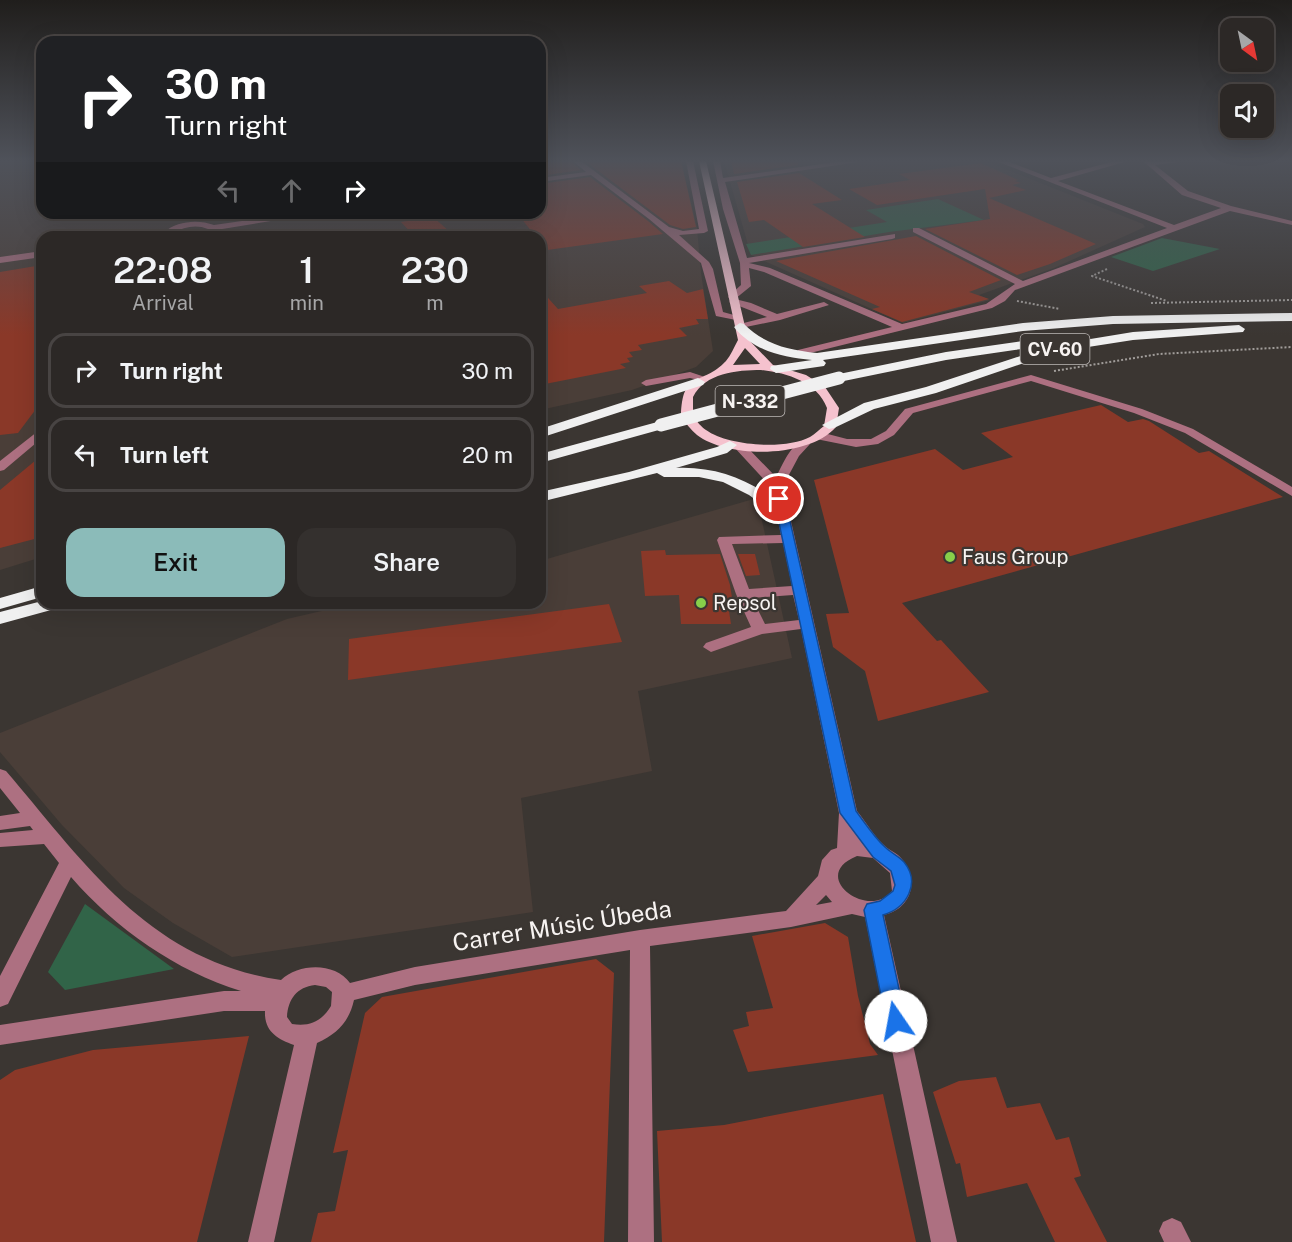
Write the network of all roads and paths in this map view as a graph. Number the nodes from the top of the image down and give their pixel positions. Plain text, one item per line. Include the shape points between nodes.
1 (196, 219) edge
2 (274, 219) edge
3 (652, 219) edge
4 (701, 219) edge
5 (715, 219) edge
6 (730, 219) edge
7 (1150, 219) edge
8 (1199, 219) edge
9 (1275, 219) edge
10 (1292, 223) edge
11 (196, 224) junction
12 (213, 228) junction
13 (1174, 228) junction
14 (667, 230) junction
15 (916, 230) dead end
16 (170, 231) edge
17 (211, 231) edge
18 (704, 231) junction
19 (892, 236) dead end
20 (738, 242) junction
21 (686, 248) junction
22 (722, 251) junction
23 (1105, 254) junction
24 (36, 255) edge
25 (0, 260) edge
26 (744, 262) junction
27 (1023, 284) junction
28 (733, 299) junction
29 (1170, 302) dead end
30 (824, 305) dead end
31 (1292, 317) edge
32 (777, 318) junction
33 (739, 323) junction
34 (1292, 324) edge
35 (900, 327) junction
36 (743, 340) junction
37 (902, 344) junction
38 (1292, 347) edge
39 (883, 348) junction
40 (802, 352) dead end
41 (773, 368) junction
42 (720, 371) junction
43 (1031, 378) junction
44 (701, 380) junction
45 (646, 384) dead end
46 (829, 425) junction
47 (546, 432) edge
48 (820, 436) junction
49 (36, 437) edge
50 (804, 444) junction
51 (735, 446) junction
52 (546, 457) edge
53 (0, 467) edge
54 (632, 476) junction
55 (777, 486) junction
56 (1292, 492) edge
57 (546, 496) edge
58 (782, 512) junction
59 (788, 539) junction
60 (799, 590) junction
61 (36, 593) edge
62 (743, 594) junction
63 (36, 601) edge
64 (0, 604) edge
65 (36, 608) edge
66 (0, 611) edge
67 (0, 618) edge
68 (807, 624) junction
69 (760, 629) junction
70 (711, 647) dead end
71 (0, 776) edge
72 (848, 813) junction
73 (36, 818) junction
74 (0, 823) edge
75 (51, 836) junction
76 (0, 840) edge
77 (846, 850) junction
78 (879, 852) junction
79 (69, 862) junction
80 (828, 879) junction
81 (863, 908) junction
82 (791, 919) junction
83 (640, 939) junction
84 (344, 994) junction
85 (281, 995) junction
86 (0, 997) edge
87 (0, 1035) edge
88 (308, 1036) junction
89 (261, 1242) edge
90 (641, 1242) edge
91 (944, 1242) edge

1 - 11 street
2 - 12 street
3 - 14 street
4 - 18 street
5 - 22 main road
6 - 20 street
7 - 13 street
8 - 13 street
9 - 10 street
11 - 12 street
11 - 16 street
12 - 17 street
13 - 23 street
14 - 18 street via 683,234
14 - 21 street
15 - 27 street
18 - 21 street
19 - 26 street
20 - 22 street
20 - 26 street
21 - 33 street via 708,267 719,314
22 - 28 main road
23 - 27 street
23 - 29 path via 1109,267 1092,276
24 - 25 street
26 - 28 street via 746,286
26 - 35 street
27 - 35 street via 989,306
28 - 32 street
28 - 33 main road
30 - 32 street
31 - 37 highway via 1077,322
32 - 33 street
33 - 36 main road
33 - 39 highway via 747,335 761,344 792,354 817,357
34 - 46 highway, CV-60 via 1083,343 869,406
34 - 52 highway, N-332, bridge via 1165,329 946,356 839,378
35 - 37 street
35 - 40 street
36 - 41 main road
36 - 42 main road via 730,364
37 - 39 highway
38 - 43 path via 1159,354
39 - 41 highway
41 - 42 main road
41 - 46 main road via 804,378 826,394 834,413
42 - 44 main road
43 - 48 street via 909,411 891,432 877,440 860,444
43 - 56 street via 1189,430
44 - 45 street via 690,375
44 - 47 highway
44 - 51 main road via 685,402 688,418 707,436
46 - 48 main road
48 - 50 main road
49 - 53 street
50 - 51 main road via 767,449
50 - 55 street
51 - 54 highway
51 - 55 street via 761,466
54 - 57 highway
54 - 58 highway via 692,473 724,477 755,490
55 - 58 street
58 - 59 street
59 - 60 street
59 - 62 street via 724,540
60 - 62 street
60 - 68 street
61 - 64 highway
62 - 69 street
63 - 66 highway
65 - 67 highway
68 - 69 street
68 - 72 street
69 - 70 street
71 - 73 street
72 - 77 street
72 - 78 street
73 - 74 street
73 - 75 street
75 - 76 street
75 - 79 street
77 - 78 street
77 - 80 street via 831,862
78 - 81 street via 897,866 904,885 901,895 885,908
79 - 85 street via 112,906 163,943 197,964
79 - 86 street
80 - 81 street via 836,894
80 - 82 street
81 - 82 street, Carrer Músic Úbeda
81 - 91 street
82 - 83 street, Carrer Músic Úbeda
83 - 84 street, Carrer Músic Úbeda via 416,976
83 - 90 street
84 - 85 street via 340,986 325,976 301,978
84 - 88 street via 336,1020
85 - 87 street
85 - 88 street via 275,1011 280,1028
88 - 89 street

